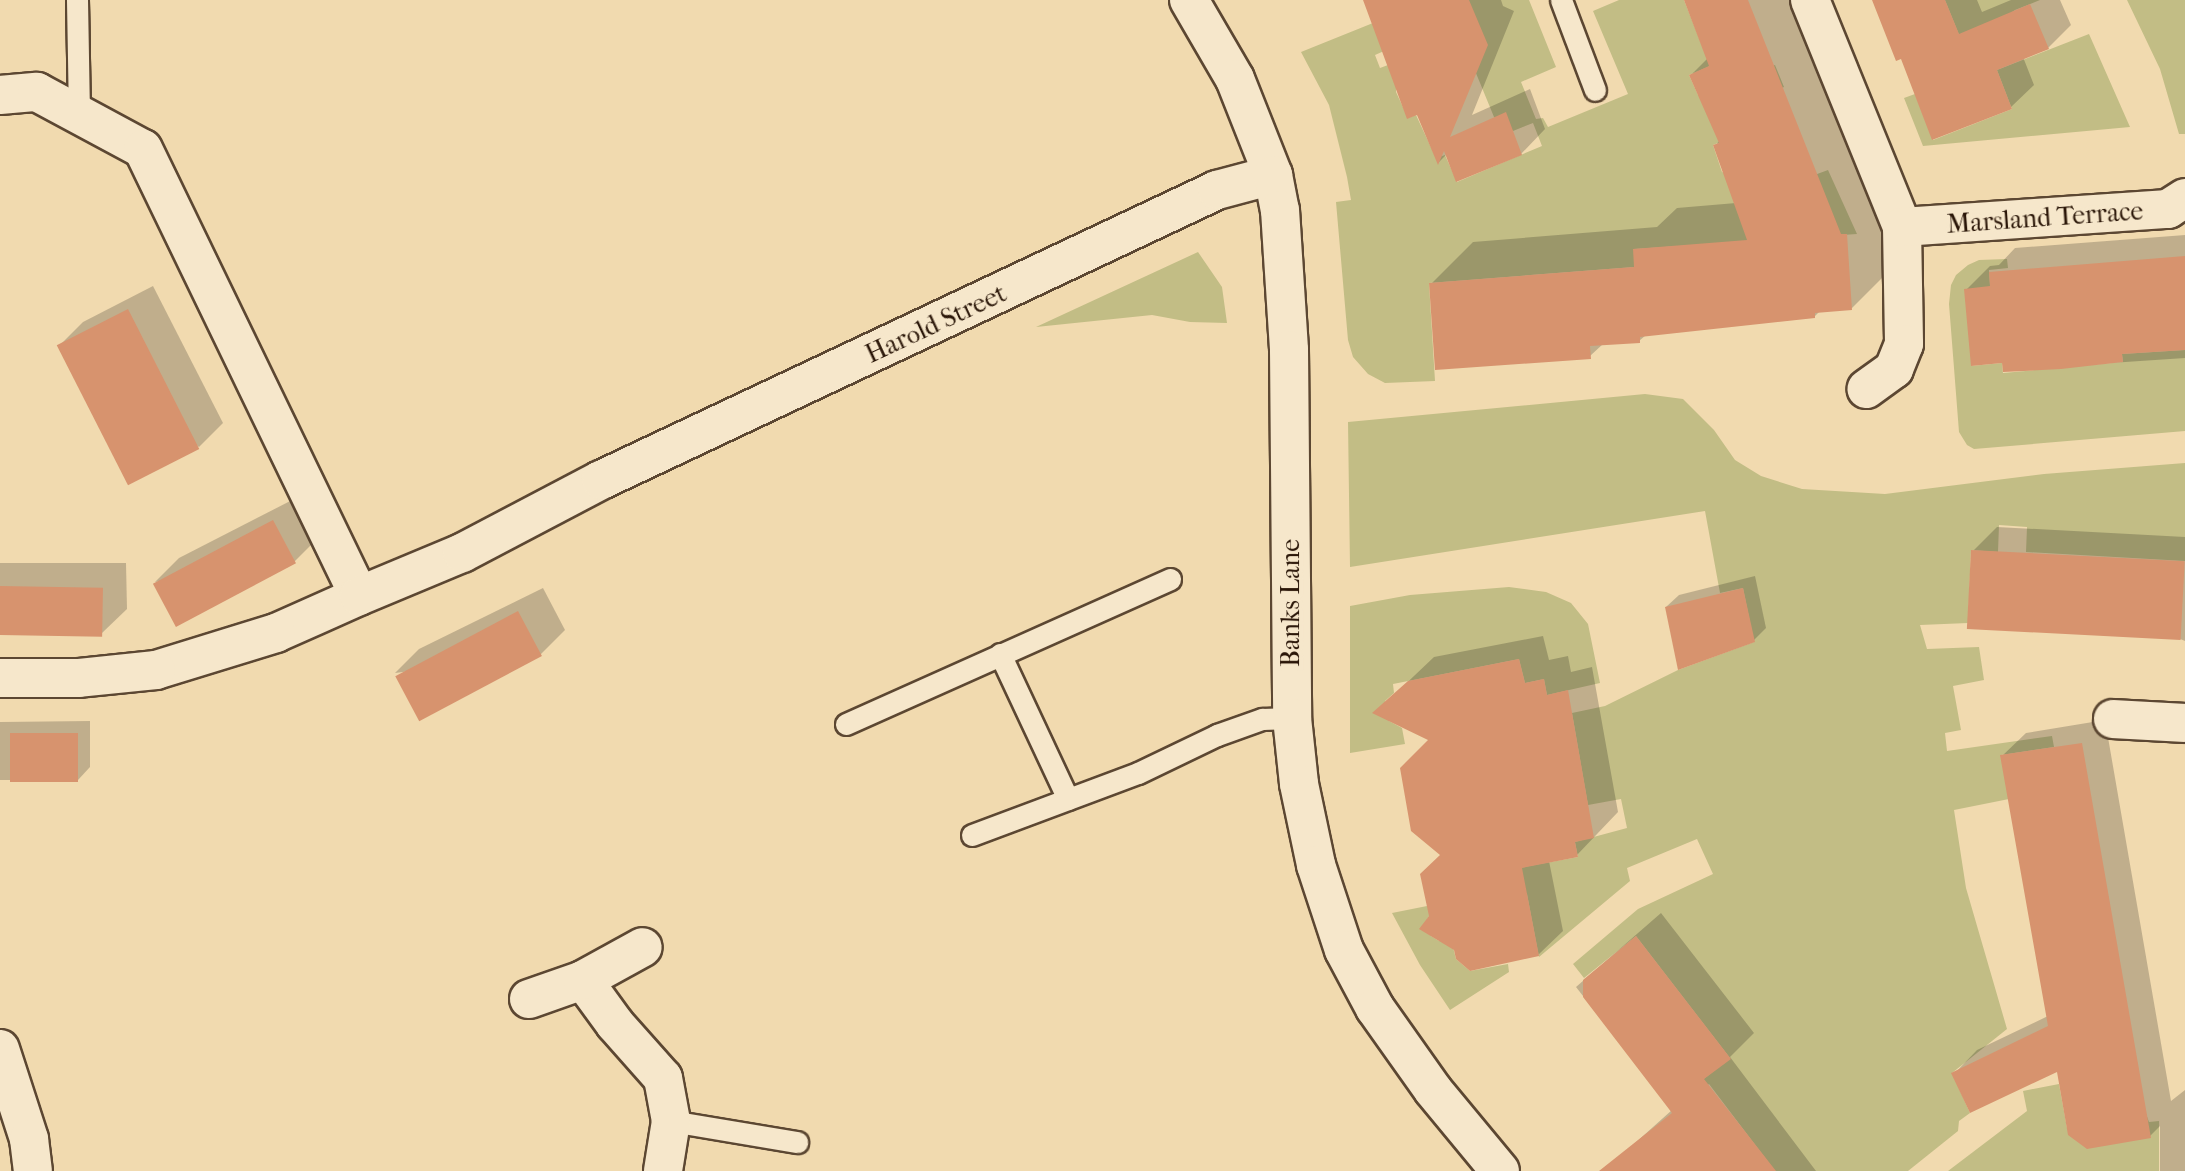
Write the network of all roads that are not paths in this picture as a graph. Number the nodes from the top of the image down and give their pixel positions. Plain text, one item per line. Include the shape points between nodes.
1 (77, 0) edge
2 (1189, 0) edge
3 (1561, 0) edge
4 (1810, 0) edge
5 (1595, 90) dead end
6 (0, 95) edge
7 (79, 115) junction
8 (1273, 175) junction
9 (2185, 198) edge
10 (1902, 227) junction
11 (1866, 389) dead end
12 (1170, 579) dead end
13 (359, 596) junction
14 (1000, 654) junction
15 (0, 678) edge
16 (1292, 718) junction
17 (2113, 719) dead end
18 (2185, 723) edge
19 (846, 724) dead end
20 (1068, 799) junction
21 (972, 835) dead end
22 (643, 947) dead end
23 (583, 980) junction
24 (529, 999) dead end
25 (0, 1049) edge
26 (671, 1121) junction
27 (797, 1142) dead end
28 (33, 1171) edge
29 (663, 1171) edge
30 (1500, 1171) edge

1 - 7 lane
2 - 8 street, Banks Lane via 1235,79
3 - 5 lane
4 - 10 street
6 - 7 street via 37,93
7 - 13 street via 143,149
8 - 13 street, Harold Street via 1217,190 601,480 462,553
8 - 16 street, Banks Lane via 1280,210 1289,350
9 - 10 street, Marsland Terrace via 2168,209
10 - 11 street via 1904,344 1894,369
12 - 14 lane
13 - 15 street, Harold Street via 276,633 156,670 79,678
14 - 19 lane
14 - 20 lane
16 - 20 lane via 1262,719 1217,735 1138,773
16 - 30 street, Banks Lane via 1299,784 1316,866 1344,950 1394,1036
17 - 18 street
20 - 21 lane
22 - 23 street
23 - 24 street
23 - 26 street via 663,1078
25 - 28 street via 29,1139
26 - 27 lane
26 - 29 street

